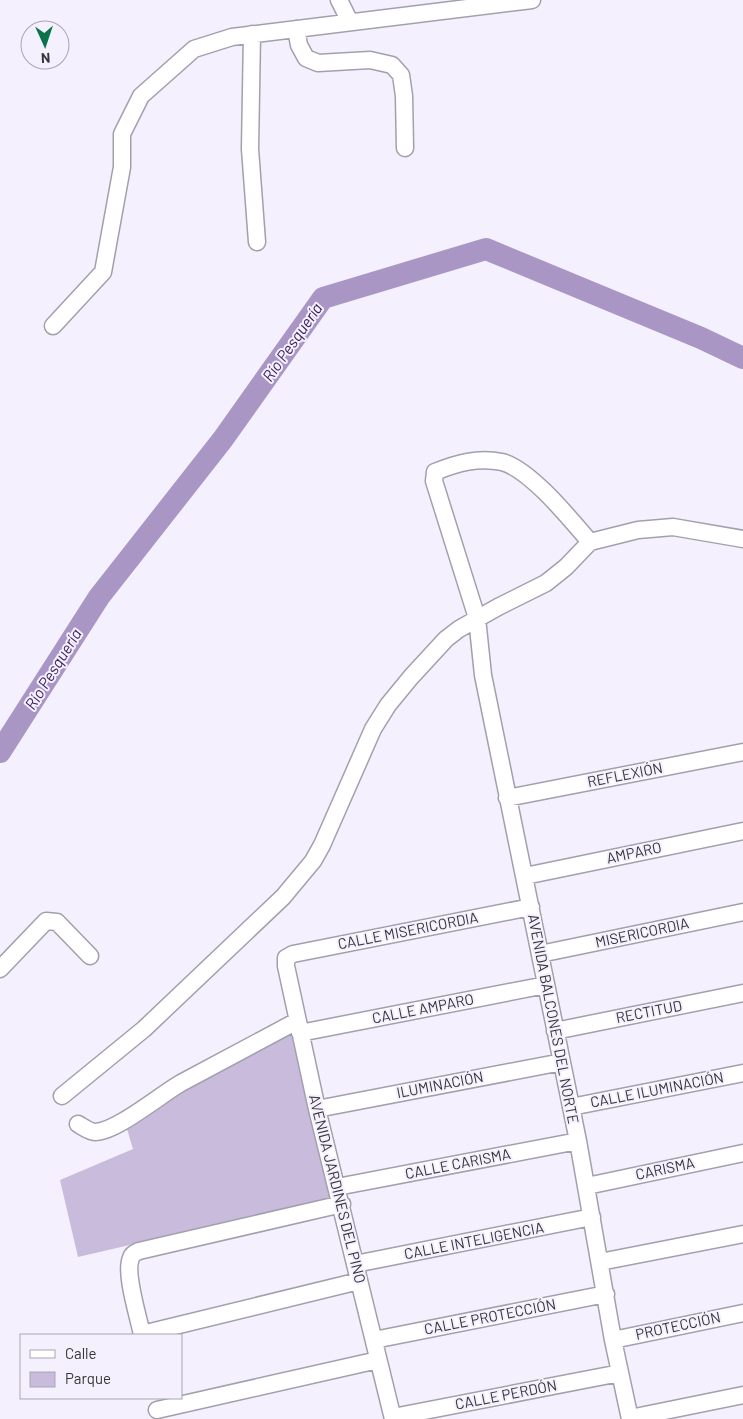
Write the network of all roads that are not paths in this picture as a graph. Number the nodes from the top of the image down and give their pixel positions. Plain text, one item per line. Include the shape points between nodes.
1 (339, 0) edge
2 (532, 0) edge
3 (350, 22) junction
4 (296, 29) junction
5 (252, 34) junction
6 (405, 148) dead end
7 (257, 242) dead end
8 (54, 326) dead end
9 (743, 539) edge
10 (590, 542) junction
11 (477, 618) junction
12 (743, 752) edge
13 (507, 798) junction
14 (743, 831) edge
15 (525, 876) junction
16 (531, 906) junction
17 (743, 912) edge
18 (540, 954) junction
19 (90, 956) dead end
20 (286, 958) joint
21 (0, 969) edge
22 (546, 986) junction
23 (743, 993) edge
24 (298, 1027) junction
25 (555, 1031) junction
26 (562, 1062) junction
27 (743, 1073) edge
28 (62, 1096) dead end
29 (571, 1107) junction
30 (317, 1109) junction
31 (78, 1124) dead end
32 (578, 1141) junction
33 (743, 1153) edge
34 (587, 1186) junction
35 (337, 1187) junction
36 (342, 1204) junction
37 (592, 1217) junction
38 (743, 1234) edge
39 (600, 1262) junction
40 (355, 1264) junction
41 (359, 1281) junction
42 (606, 1294) junction
43 (743, 1313) edge
44 (142, 1334) edge
45 (374, 1340) junction
46 (613, 1340) junction
47 (378, 1360) junction
48 (620, 1373) junction
49 (743, 1394) edge
50 (157, 1409) edge
51 (393, 1418) edge
52 (630, 1419) edge

1 - 3 street
2 - 3 street
3 - 4 street
4 - 5 street
4 - 6 street via 306,58 318,63 370,60 392,65 401,75
5 - 7 street via 250,149
5 - 8 street via 194,49 141,96 122,134 122,167 103,272
9 - 10 street via 673,527 638,530
10 - 11 street via 546,583
10 - 11 street, AVENIDA BALCONES DEL NORTE via 525,474 504,462 461,462 435,472 434,481
11 - 13 street, AVENIDA BALCONES DEL NORTE via 482,674
11 - 28 street via 446,639 388,705 373,729 322,845 283,897 144,1029
12 - 13 street, REFLEXIÓN
13 - 15 street, AVENIDA BALCONES DEL NORTE
14 - 15 street, AMPARO
15 - 16 street, AVENIDA BALCONES DEL NORTE
16 - 18 street, AVENIDA BALCONES DEL NORTE
16 - 20 street, CALLE MISERICORDIA
17 - 18 street, MISERICORDIA
18 - 22 street, AVENIDA BALCONES DEL NORTE
19 - 21 street via 57,922 46,921
20 - 24 street, AVENIDA JARDINES DEL PINO
22 - 24 street, CALLE AMPARO
22 - 25 street, AVENIDA BALCONES DEL NORTE
23 - 25 street, RECTITUD
24 - 30 street, AVENIDA JARDINES DEL PINO
24 - 31 street, CALLE AMPARO via 164,1092 132,1117 104,1131 93,1132
25 - 26 street, AVENIDA BALCONES DEL NORTE
26 - 29 street, AVENIDA BALCONES DEL NORTE
26 - 30 street, ILUMINACIÓN
27 - 29 street, CALLE ILUMINACIÓN
29 - 32 street, AVENIDA BALCONES DEL NORTE
30 - 35 street, AVENIDA JARDINES DEL PINO
32 - 34 street, AVENIDA BALCONES DEL NORTE
32 - 35 street, CALLE CARISMA
33 - 34 street, CARISMA
34 - 37 street, AVENIDA BALCONES DEL NORTE
35 - 36 street, AVENIDA JARDINES DEL PINO
36 - 40 street, AVENIDA JARDINES DEL PINO
36 - 44 street via 139,1250 132,1255 129,1274
37 - 39 street, AVENIDA BALCONES DEL NORTE
37 - 40 street, CALLE INTELIGENCIA
38 - 39 street
39 - 42 street, AVENIDA BALCONES DEL NORTE
40 - 41 street, AVENIDA JARDINES DEL PINO
41 - 44 street
41 - 45 street, AVENIDA JARDINES DEL PINO
42 - 45 street, CALLE PROTECCIÓN
42 - 46 street, AVENIDA BALCONES DEL NORTE
43 - 46 street, PROTECCIÓN
45 - 47 street, AVENIDA JARDINES DEL PINO
46 - 48 street, AVENIDA BALCONES DEL NORTE
47 - 50 street
47 - 51 street, AVENIDA JARDINES DEL PINO
48 - 51 street, CALLE PERDÓN
48 - 52 street, AVENIDA BALCONES DEL NORTE
49 - 52 street

